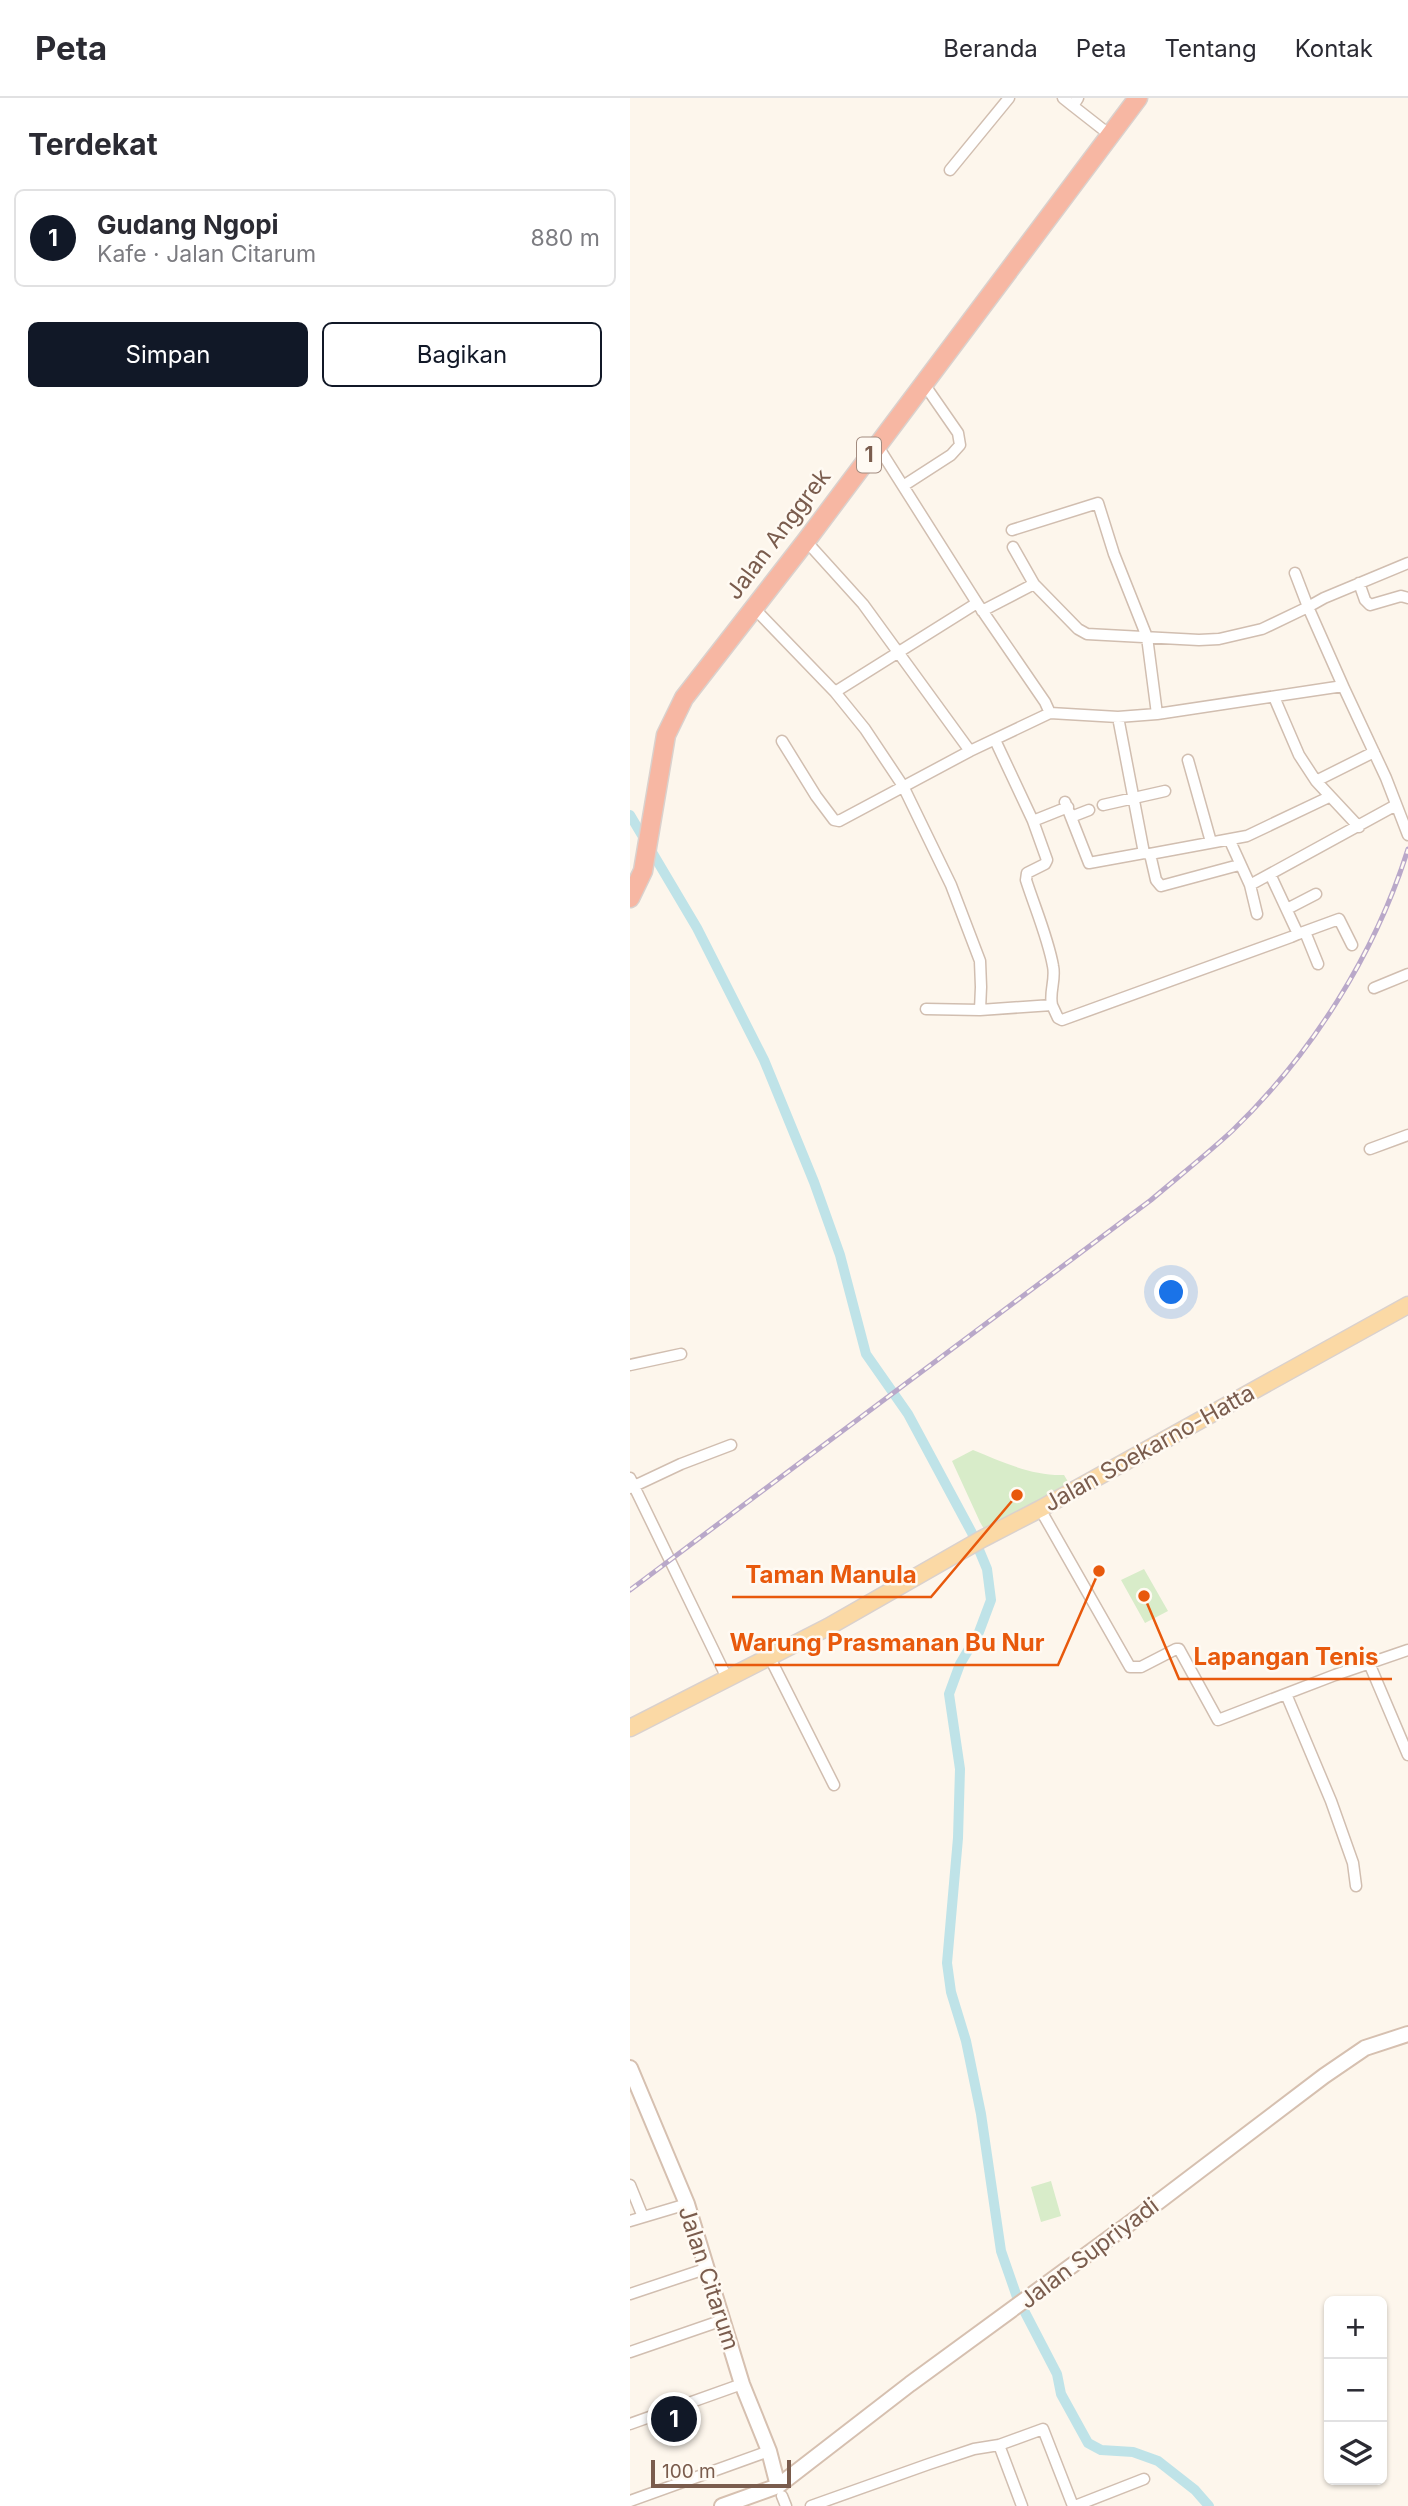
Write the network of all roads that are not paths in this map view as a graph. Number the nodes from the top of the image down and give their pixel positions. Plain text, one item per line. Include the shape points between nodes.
1 (1009, 98) edge
2 (1063, 98) edge
3 (1138, 98) edge
4 (1075, 102) edge
5 (1110, 135) junction
6 (950, 170) dead end
7 (924, 384) junction
8 (877, 445) junction
9 (903, 486) junction
10 (1012, 530) dead end
11 (806, 541) junction
12 (1013, 547) dead end
13 (1408, 563) edge
14 (1295, 573) dead end
15 (1359, 583) junction
16 (1034, 584) junction
17 (1408, 598) edge
18 (754, 607) junction
19 (980, 607) junction
20 (1308, 607) junction
21 (1147, 637) junction
22 (898, 654) junction
23 (1343, 686) junction
24 (835, 692) junction
25 (1274, 697) junction
26 (1050, 713) junction
27 (1157, 714) junction
28 (1118, 717) junction
29 (995, 740) junction
30 (782, 741) dead end
31 (970, 751) junction
32 (1374, 752) junction
33 (1188, 760) dead end
34 (1316, 781) junction
35 (904, 786) junction
36 (1165, 791) dead end
37 (1132, 797) junction
38 (1329, 797) junction
39 (1103, 805) dead end
40 (1396, 805) junction
41 (1068, 809) junction
42 (1089, 810) dead end
43 (1033, 821) junction
44 (1359, 827) junction
45 (1408, 835) edge
46 (1230, 841) junction
47 (1211, 842) junction
48 (1147, 854) junction
49 (1239, 864) junction
50 (1270, 874) junction
51 (1250, 885) junction
52 (1316, 894) dead end
53 (630, 898) edge
54 (1287, 909) junction
55 (1257, 914) dead end
56 (1301, 933) junction
57 (1352, 945) dead end
58 (1318, 964) dead end
59 (1408, 974) edge
60 (1374, 988) dead end
61 (1052, 1005) junction
62 (926, 1009) dead end
63 (979, 1010) junction
64 (1408, 1135) edge
65 (1370, 1149) dead end
66 (1408, 1305) edge
67 (681, 1354) dead end
68 (630, 1365) edge
69 (731, 1445) dead end
70 (631, 1484) edge
71 (1040, 1509) junction
72 (1408, 1650) edge
73 (770, 1658) junction
74 (1369, 1663) junction
75 (727, 1678) junction
76 (1286, 1694) junction
77 (630, 1728) edge
78 (1408, 1755) edge
79 (834, 1785) dead end
80 (1356, 1886) dead end
81 (1408, 2034) edge
82 (630, 2068) edge
83 (630, 2185) edge
84 (687, 2204) junction
85 (643, 2217) junction
86 (630, 2221) edge
87 (705, 2269) junction
88 (630, 2294) edge
89 (723, 2320) junction
90 (630, 2351) edge
91 (742, 2384) junction
92 (630, 2424) edge
93 (999, 2445) junction
94 (769, 2451) junction
95 (1144, 2479) dead end
96 (782, 2495) edge
97 (630, 2501) edge
98 (722, 2506) edge
99 (811, 2506) edge
100 (1022, 2506) edge
101 (1074, 2506) edge

1 - 6 street
2 - 4 street
3 - 5 highway, Jalan Anggrek / 1
4 - 5 street
5 - 7 highway, Jalan Anggrek / 1
7 - 8 highway, Jalan Anggrek / 1
7 - 9 street via 958,433 960,445
8 - 9 street
8 - 11 highway, Jalan Anggrek / 1
9 - 19 street
10 - 21 street via 1098,503
11 - 18 highway, Jalan Anggrek / 1
11 - 22 street via 863,604
12 - 16 street
13 - 15 street
14 - 20 street
15 - 17 street via 1370,605
15 - 20 street
16 - 19 street
16 - 21 street via 1083,632
18 - 24 street
18 - 53 highway, Jalan Anggrek / 1 via 700,675 670,726 647,854
19 - 22 street
19 - 26 street
20 - 21 street via 1235,636 1199,640
20 - 23 street
21 - 27 street
22 - 24 street
22 - 31 street
23 - 25 street
23 - 32 street
24 - 35 street
25 - 27 street
25 - 34 street via 1299,755
26 - 28 street
26 - 29 street
27 - 28 street
28 - 37 street
29 - 31 street
29 - 43 street
30 - 35 street via 834,820
31 - 35 street
32 - 34 street
32 - 40 street
33 - 47 street
34 - 38 street
35 - 63 street via 951,886 979,961
36 - 37 street
37 - 39 street
37 - 48 street
38 - 44 street
38 - 46 street
40 - 44 street
40 - 45 street
41 - 42 street
41 - 43 street
41 - 48 street via 1089,863
43 - 61 street via 1047,862 1027,873 1026,880 1053,965
44 - 50 street
46 - 47 street
46 - 49 street
47 - 48 street
48 - 49 street via 1161,886
49 - 51 street
50 - 51 street
50 - 54 street
51 - 55 street
52 - 54 street
54 - 56 street
56 - 57 street via 1339,919
56 - 58 street
56 - 61 street via 1062,1020
59 - 60 street
61 - 63 street
62 - 63 street
64 - 65 street
66 - 71 main road, Jalan Soekarno-Hatta
67 - 68 street
69 - 70 street
70 - 75 street
71 - 73 main road, Jalan Soekarno-Hatta
71 - 76 street via 1130,1667 1141,1667 1179,1649 1218,1720
72 - 74 street
73 - 75 main road, Jalan Soekarno-Hatta
73 - 79 street
74 - 76 street
74 - 78 street
75 - 77 main road, Jalan Soekarno-Hatta
76 - 80 street via 1331,1801 1353,1863
81 - 96 main road, Jalan Supriyadi via 1358,2052 910,2384
82 - 84 main road, Jalan Citarum
83 - 85 street
84 - 85 street
84 - 87 main road, Jalan Citarum
85 - 86 street
87 - 88 street
87 - 89 main road, Jalan Citarum
89 - 90 street
89 - 91 main road, Jalan Citarum
91 - 92 street
91 - 94 main road, Jalan Citarum
93 - 99 street via 974,2449
93 - 100 street
93 - 101 street via 1043,2429
94 - 96 main road, Jalan Citarum
94 - 97 street
95 - 101 street
96 - 98 main road, Jalan Supriyadi

